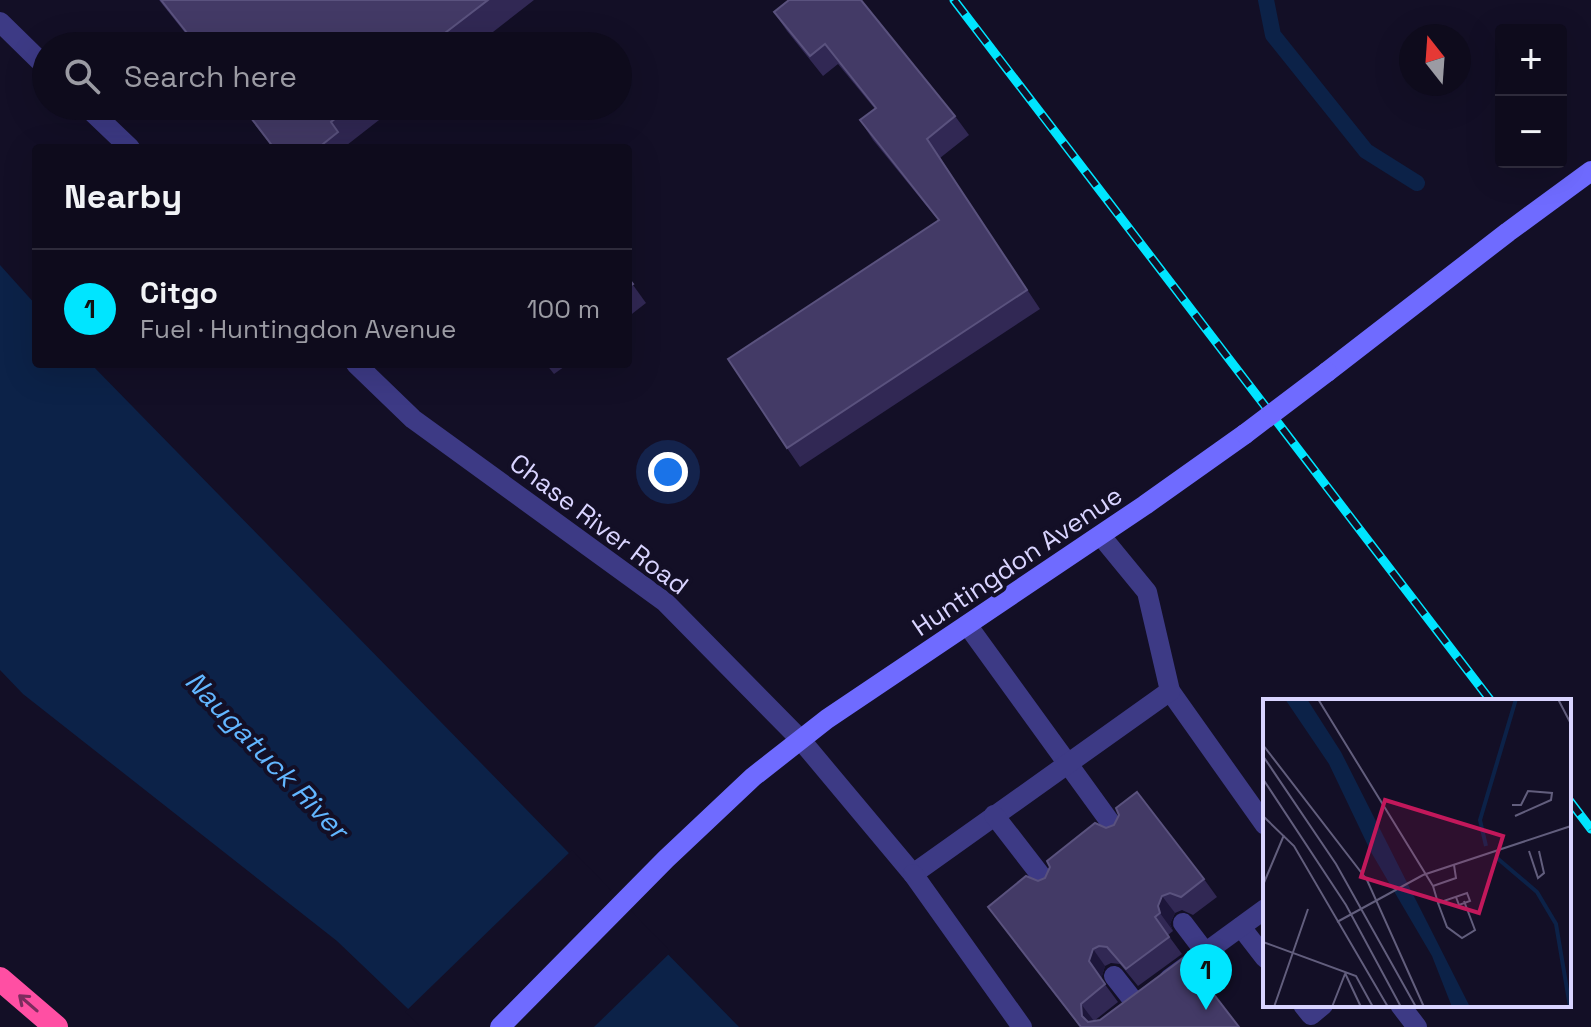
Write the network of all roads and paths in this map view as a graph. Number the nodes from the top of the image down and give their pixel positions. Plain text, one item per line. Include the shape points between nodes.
1 (0, 22) edge
2 (32, 53) edge
3 (101, 120) edge
4 (126, 144) edge
5 (1591, 171) edge
6 (360, 368) edge
7 (1101, 536) junction
8 (968, 626) junction
9 (1170, 691) junction
10 (800, 739) junction
11 (1066, 763) junction
12 (994, 815) junction
13 (1263, 822) edge
14 (1118, 833) edge
15 (913, 874) junction
16 (1049, 886) edge
17 (1263, 910) edge
18 (1183, 923) edge
19 (1241, 927) junction
20 (1205, 952) junction
21 (1263, 955) edge
22 (1114, 976) edge
23 (0, 979) edge
24 (1136, 1004) junction
25 (1305, 1007) edge
26 (1321, 1007) edge
27 (1402, 1007) edge
28 (1115, 1019) edge
29 (56, 1027) edge
30 (500, 1027) edge
31 (1022, 1027) edge
32 (1417, 1027) edge

1 - 2 street
3 - 4 street
5 - 7 main road, Huntingdon Avenue, bridge via 1245,434
6 - 10 street, Chase River Road via 413,419 665,602
7 - 8 main road, Huntingdon Avenue
7 - 9 street via 1147,592
8 - 10 main road, Huntingdon Avenue
8 - 11 street
9 - 11 street
9 - 13 street
10 - 15 street, Chase River Road
10 - 30 main road, Huntingdon Avenue via 666,859
11 - 12 street
11 - 14 street
12 - 15 street
12 - 16 street
15 - 31 street, Chase River Road
17 - 19 street
18 - 20 street
19 - 20 street
19 - 21 street
20 - 24 street
22 - 24 street
29 -> 23 highway
24 - 28 street
25 - 26 street via 1311,1015
27 - 32 street

